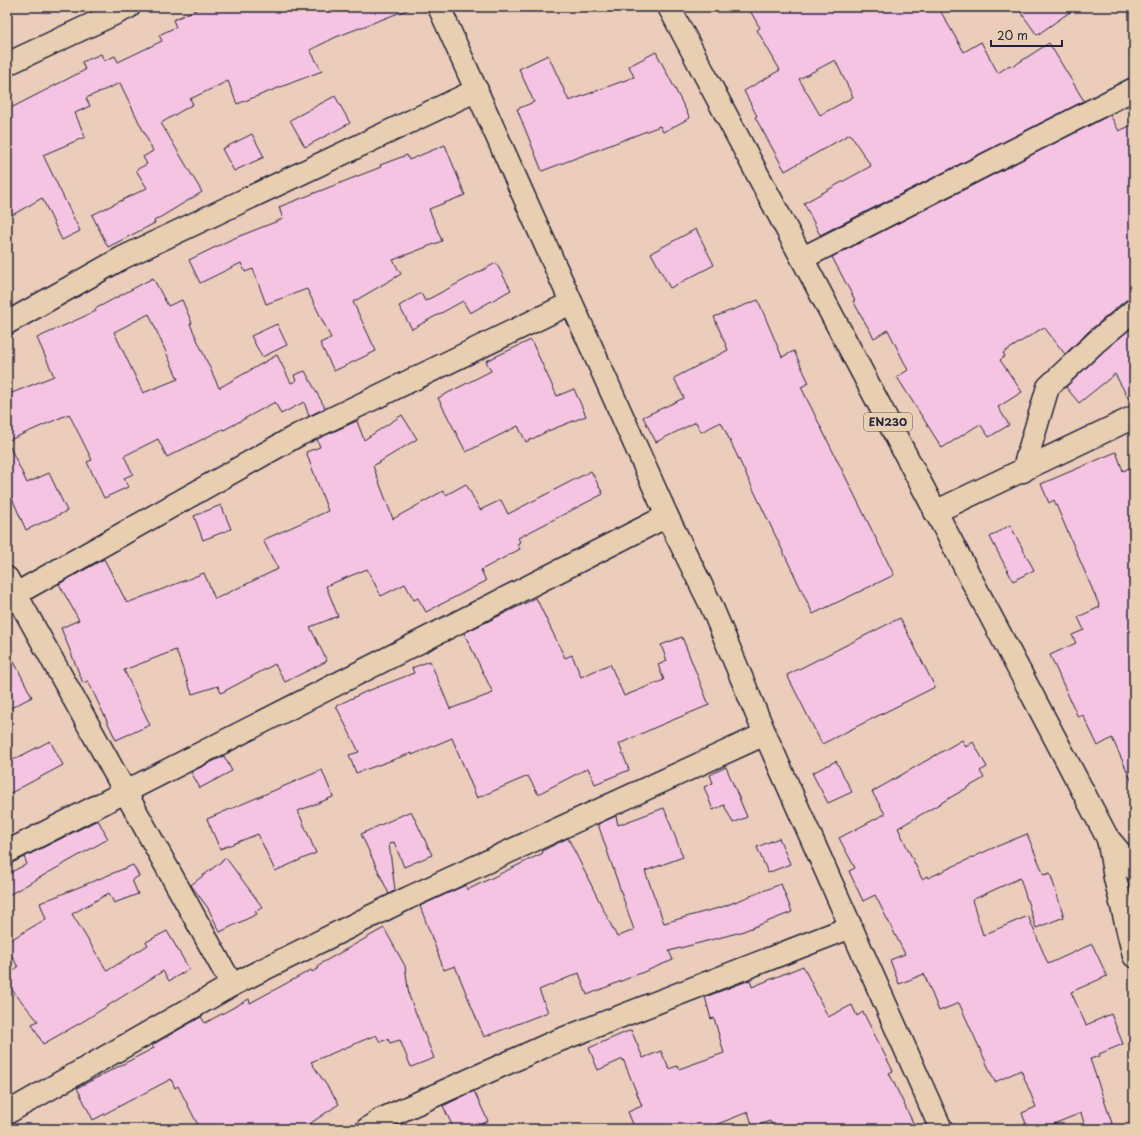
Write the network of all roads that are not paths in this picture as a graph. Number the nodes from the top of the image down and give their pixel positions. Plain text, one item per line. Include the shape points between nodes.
1 (129, 7) edge
2 (439, 7) edge
3 (669, 7) edge
4 (7, 64) edge
5 (1134, 89) edge
6 (477, 90) junction
7 (803, 258) junction
8 (571, 303) junction
9 (1134, 310) edge
10 (7, 323) edge
11 (1134, 417) edge
12 (1023, 471) junction
13 (935, 512) junction
14 (667, 516) junction
15 (10, 590) edge
16 (765, 734) junction
17 (126, 791) junction
18 (1107, 837) junction
19 (7, 852) edge
20 (1134, 869) edge
21 (851, 927) junction
22 (1134, 956) edge
23 (232, 985) junction
24 (7, 1113) edge
25 (367, 1129) edge
26 (941, 1129) edge

1 - 4 street
2 - 6 street
3 - 7 street, EN230
5 - 7 street
6 - 8 street
6 - 10 street via 122,258
7 - 13 street, EN230
8 - 14 street
8 - 15 street via 298,434
9 - 12 street via 1048,387
11 - 12 street
12 - 13 street
13 - 18 street, EN230
14 - 16 street via 711,605
14 - 17 street
15 - 17 street
16 - 21 street
16 - 23 street via 408,898
17 - 19 street
17 - 23 street
18 - 20 street, EN230
18 - 22 street, EN230
21 - 25 street via 552,1043 380,1120
21 - 26 street
23 - 24 street

